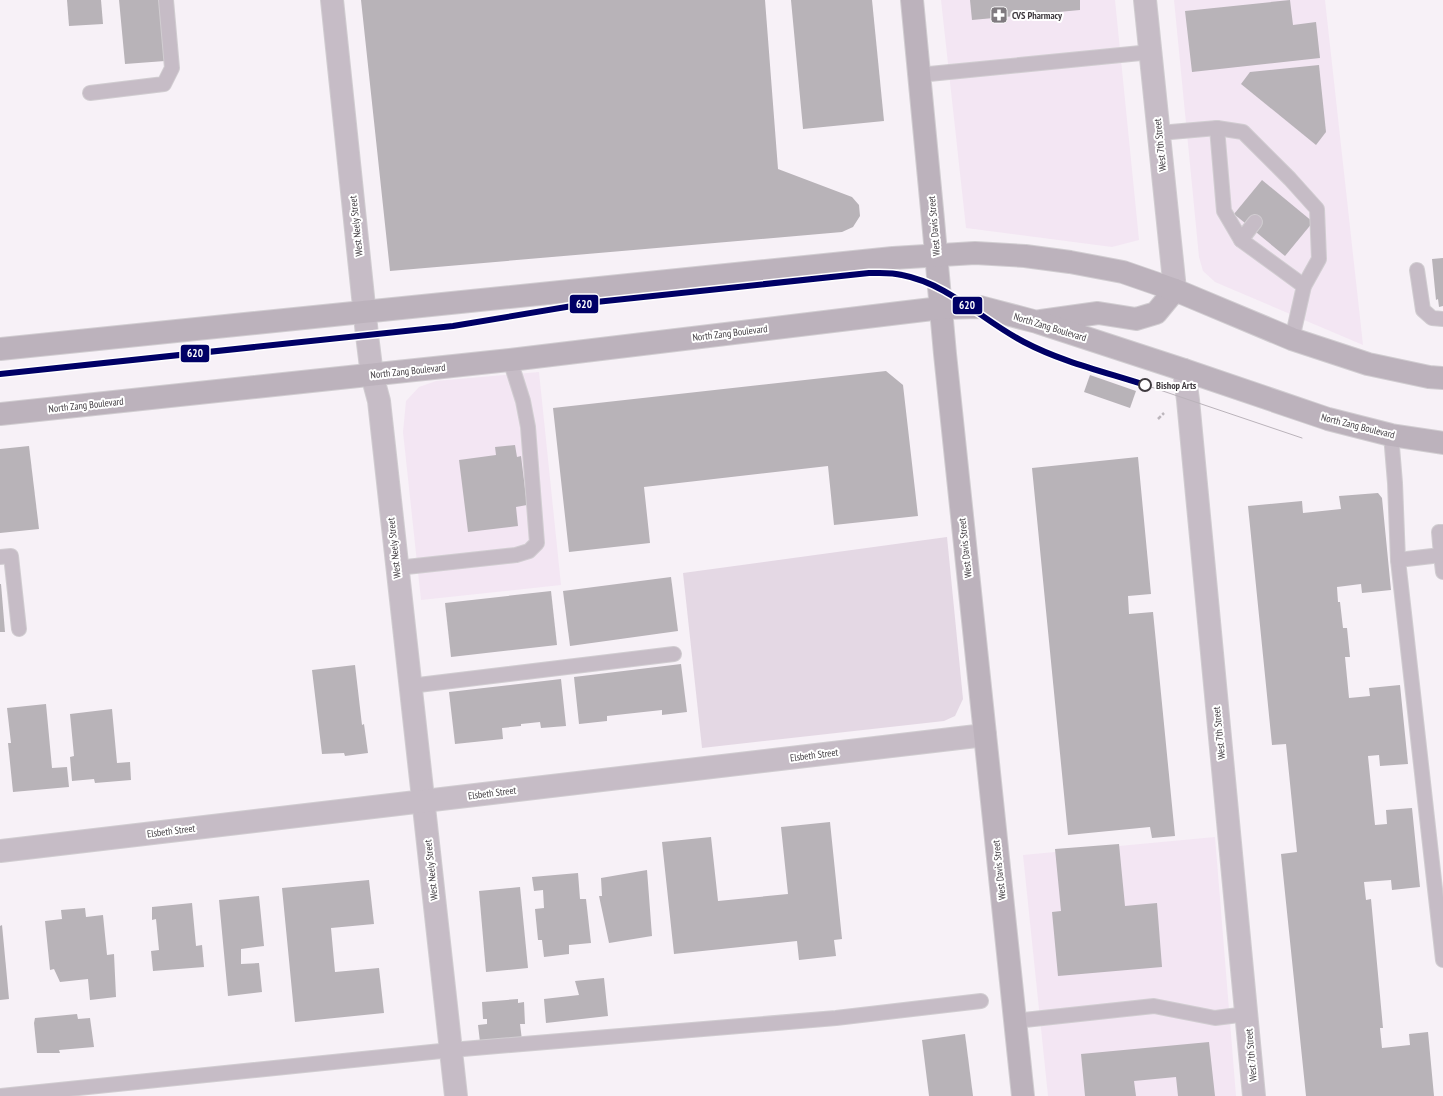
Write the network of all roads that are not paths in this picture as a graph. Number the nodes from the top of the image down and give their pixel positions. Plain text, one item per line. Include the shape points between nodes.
1 (166, 0) edge
2 (332, 0) edge
3 (912, 0) edge
4 (1145, 0) edge
5 (1151, 52) junction
6 (919, 75) junction
7 (90, 93) dead end
8 (1217, 128) junction
9 (1159, 133) junction
10 (1255, 222) dead end
11 (1241, 240) junction
12 (936, 256) junction
13 (1417, 270) dead end
14 (1304, 286) junction
15 (1175, 290) junction
16 (941, 308) junction
17 (365, 313) junction
18 (1443, 319) edge
19 (1037, 322) junction
20 (1292, 339) junction
21 (0, 349) edge
22 (510, 360) junction
23 (1184, 370) junction
24 (372, 375) junction
25 (1443, 378) edge
26 (0, 414) edge
27 (1391, 435) junction
28 (1443, 443) edge
29 (1443, 532) edge
30 (1441, 555) junction
31 (0, 557) edge
32 (1398, 560) junction
33 (396, 568) junction
34 (1443, 572) edge
35 (19, 629) dead end
36 (674, 654) dead end
37 (410, 686) junction
38 (985, 735) junction
39 (423, 801) junction
40 (0, 851) edge
41 (1443, 951) edge
42 (981, 1001) dead end
43 (1247, 1014) junction
44 (1015, 1021) junction
45 (451, 1050) junction
46 (0, 1096) edge
47 (456, 1096) edge
48 (1023, 1096) edge
49 (1254, 1096) edge

1 - 7 lane via 172,68 164,84
2 - 17 street, West Neely Street
3 - 6 main road, West Davis Street
4 - 5 street, West 7th Street
5 - 6 lane
5 - 9 street, West 7th Street
6 - 12 main road, West Davis Street
8 - 9 lane
8 - 11 lane via 1224,210
8 - 14 lane via 1243,132 1287,182 1317,209 1318,259
9 - 15 street, West 7th Street
10 - 11 lane
11 - 14 lane
12 - 15 main road via 975,253 1070,262 1124,272
12 - 16 main road, West Davis Street
12 - 17 main road via 893,258
13 - 18 lane via 1423,310 1432,318
14 - 20 lane
15 - 19 main road via 1156,313 1136,319 1098,313
15 - 20 main road
16 - 19 main road, North Zang Boulevard via 980,307
16 - 22 main road, North Zang Boulevard
16 - 38 main road, West Davis Street
17 - 21 main road
17 - 24 street, West Neely Street
19 - 23 main road, North Zang Boulevard
20 - 25 main road via 1368,364
22 - 24 main road, North Zang Boulevard
22 - 33 lane via 528,427 537,542 529,551 516,555
23 - 27 main road, North Zang Boulevard via 1328,419
23 - 43 street, West 7th Street
24 - 26 main road, North Zang Boulevard
24 - 33 street, West Neely Street via 379,401
27 - 28 main road, North Zang Boulevard
27 - 32 lane
29 - 30 lane via 1439,532
30 - 32 lane
30 - 34 lane
31 - 35 lane via 11,556
32 - 41 lane
33 - 37 street, West Neely Street
36 - 37 lane
37 - 39 street, West Neely Street
38 - 39 street, Elsbeth Street
38 - 44 main road, West Davis Street
39 - 40 street, Elsbeth Street
39 - 45 street, West Neely Street
42 - 45 lane via 836,1018
43 - 44 lane via 1215,1018 1154,1006
43 - 49 street, West 7th Street
44 - 48 main road, West Davis Street
45 - 46 lane
45 - 47 street, West Neely Street

